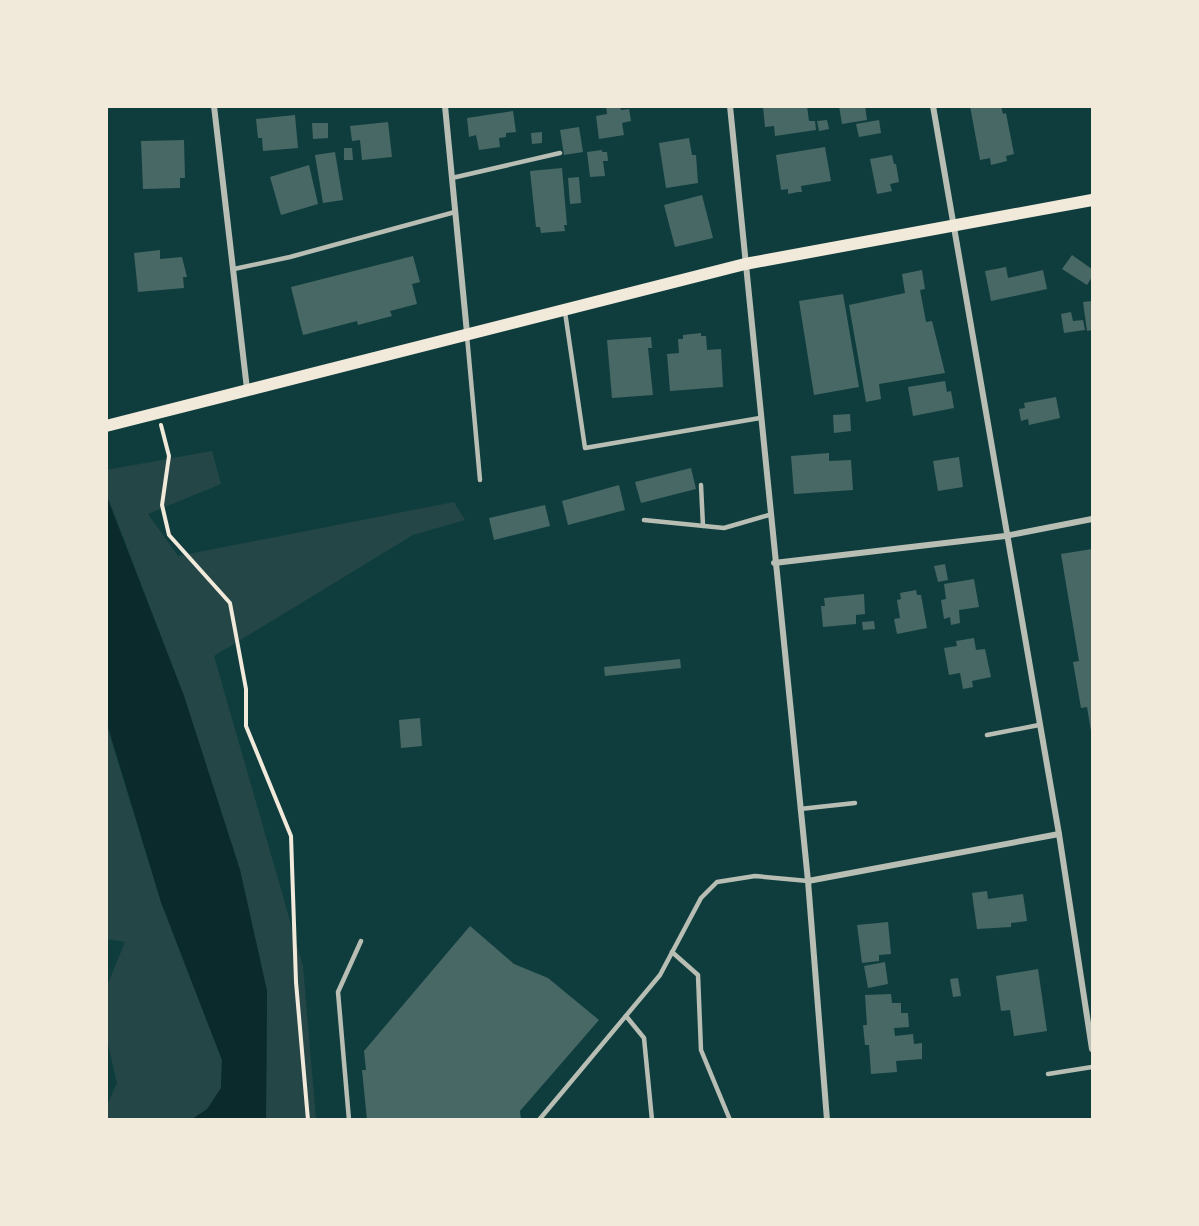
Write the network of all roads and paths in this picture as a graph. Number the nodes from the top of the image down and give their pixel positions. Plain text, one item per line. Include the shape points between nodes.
1 (214, 106) edge
2 (445, 106) edge
3 (730, 106) edge
4 (933, 106) edge
5 (561, 153) dead end
6 (452, 178) junction
7 (1092, 200) edge
8 (455, 212) junction
9 (954, 223) junction
10 (745, 264) junction
11 (234, 269) junction
12 (565, 309) junction
13 (467, 333) junction
14 (247, 389) junction
15 (159, 413) junction
16 (760, 418) junction
17 (106, 426) edge
18 (480, 480) dead end
19 (702, 485) dead end
20 (769, 515) junction
21 (1092, 519) edge
22 (644, 520) dead end
23 (703, 526) junction
24 (1005, 536) junction
25 (774, 563) junction
26 (1039, 724) junction
27 (987, 735) dead end
28 (855, 803) dead end
29 (800, 809) junction
30 (1059, 834) junction
31 (808, 881) junction
32 (361, 941) dead end
33 (672, 952) junction
34 (626, 1016) junction
35 (1092, 1049) edge
36 (1092, 1067) edge
37 (1048, 1074) dead end
38 (309, 1119) edge
39 (349, 1119) edge
40 (540, 1119) edge
41 (652, 1119) edge
42 (730, 1119) edge
43 (827, 1119) edge

1 - 11 street
2 - 6 street
3 - 10 street
4 - 9 street
5 - 6 lane
6 - 8 street
7 - 9 main road
8 - 11 lane
8 - 13 street
9 - 10 main road
9 - 24 street
10 - 12 main road
10 - 16 street
11 - 14 street
12 - 13 main road
12 - 16 lane via 585,448
13 - 14 main road
13 - 18 lane
14 - 15 main road
15 - 17 main road
15 - 38 path via 169,456 162,505 169,535 230,603 246,689 246,726 291,836 296,982
16 - 20 street
19 - 23 lane
20 - 23 lane via 724,528
20 - 25 street
21 - 24 street
22 - 23 lane
24 - 25 street
24 - 26 street
25 - 29 street
26 - 27 lane
26 - 30 street
28 - 29 lane
29 - 31 street
30 - 31 street
30 - 35 street
31 - 33 lane via 755,876 717,882 701,898
31 - 43 street
32 - 39 lane via 338,992
33 - 34 lane via 660,975
33 - 42 lane via 698,975 701,1050
34 - 40 lane
34 - 41 lane via 644,1038
36 - 37 lane

